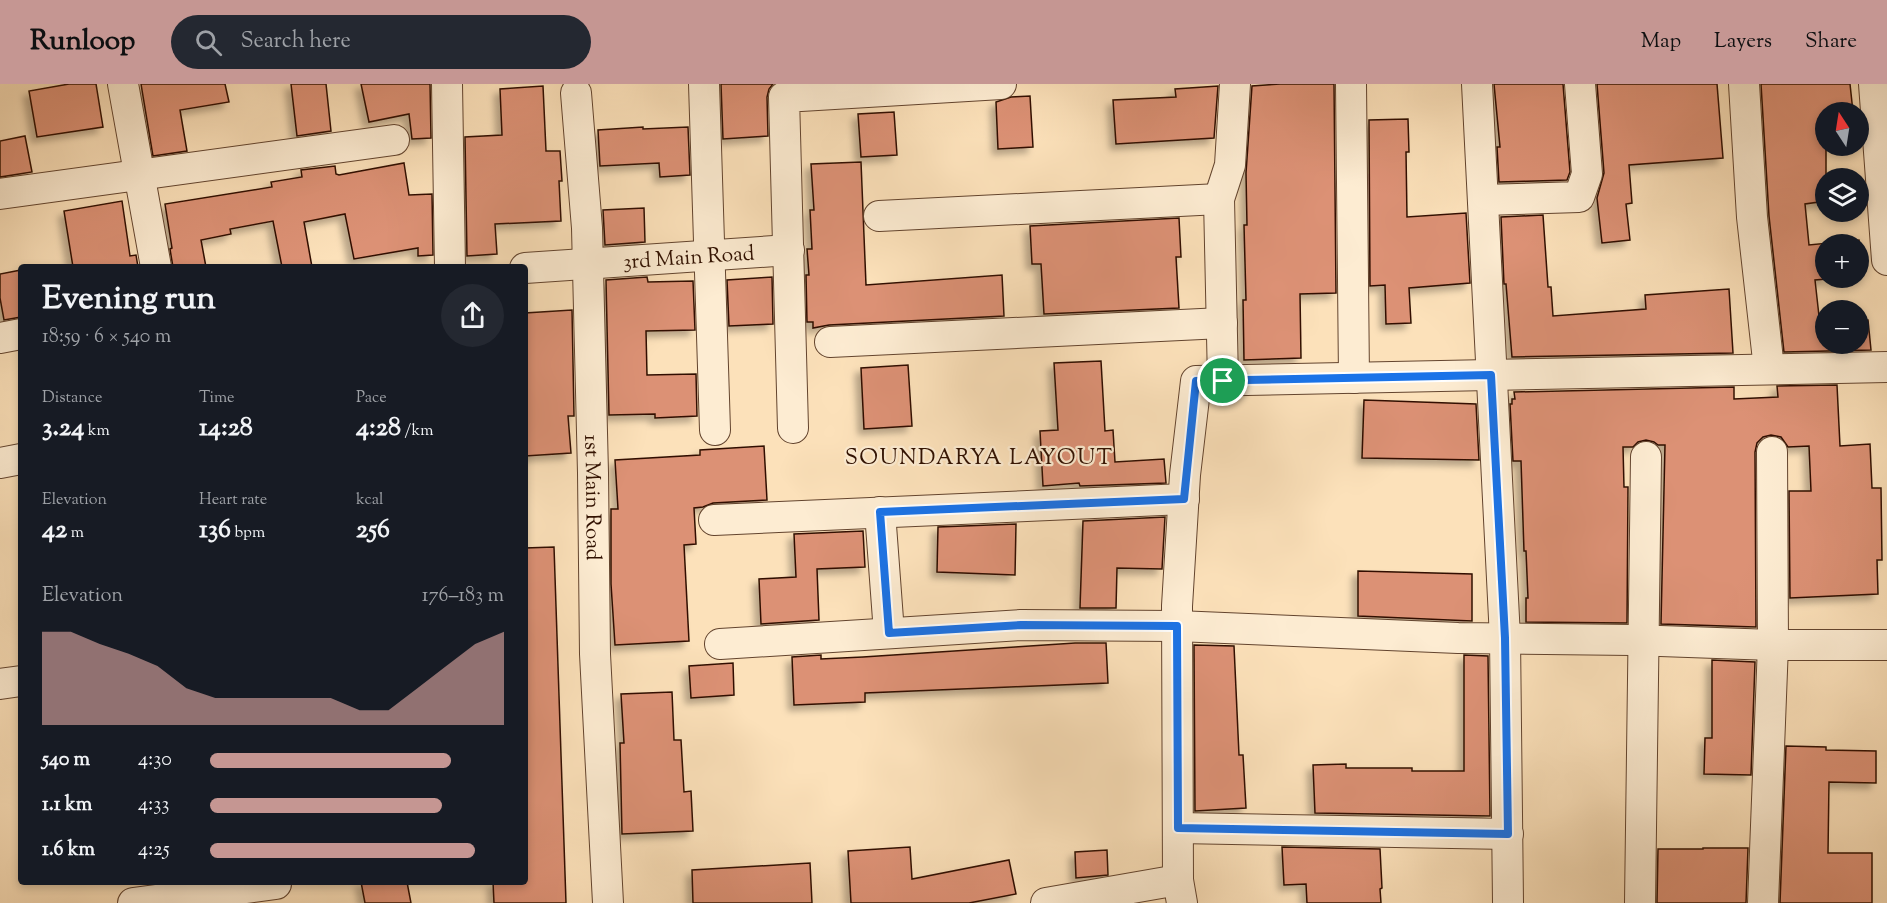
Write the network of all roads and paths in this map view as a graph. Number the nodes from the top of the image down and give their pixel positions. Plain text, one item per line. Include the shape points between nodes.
1 (123, 84) edge
2 (447, 84) edge
3 (704, 84) edge
4 (1001, 84) edge
5 (1235, 84) edge
6 (1351, 84) edge
7 (1477, 84) edge
8 (1580, 84) edge
9 (1744, 84) edge
10 (1874, 84) edge
11 (783, 91) edge
12 (576, 93) dead end
13 (394, 140) dead end
14 (139, 174) junction
15 (0, 194) edge
16 (1219, 199) junction
17 (1482, 200) junction
18 (879, 216) dead end
19 (789, 250) junction
20 (710, 255) junction
21 (1887, 260) edge
22 (588, 263) junction
23 (155, 264) edge
24 (450, 264) edge
25 (528, 268) edge
26 (1222, 323) junction
27 (18, 335) edge
28 (0, 338) edge
29 (830, 342) dead end
30 (1887, 367) edge
31 (1769, 369) junction
32 (1491, 375) junction
33 (1354, 378) junction
34 (1223, 381) junction
35 (793, 428) dead end
36 (715, 430) dead end
37 (1772, 452) dead end
38 (1646, 457) dead end
39 (18, 460) edge
40 (0, 463) edge
41 (1184, 499) junction
42 (880, 512) junction
43 (714, 520) dead end
44 (1177, 626) junction
45 (889, 633) junction
46 (1505, 638) junction
47 (1645, 640) junction
48 (720, 644) dead end
49 (1773, 645) junction
50 (1887, 645) edge
51 (18, 681) edge
52 (0, 684) edge
53 (1178, 828) junction
54 (1508, 834) junction
55 (278, 890) edge
56 (1180, 892) edge
57 (133, 903) edge
58 (608, 903) edge
59 (1046, 903) edge
60 (1508, 903) edge
61 (1640, 903) edge
62 (1763, 903) edge

1 - 14 street
2 - 24 street
3 - 20 street
4 - 11 street
5 - 16 street via 1230,165
6 - 33 street
7 - 17 street
8 - 17 street via 1587,174 1579,197
9 - 31 street via 1752,217
10 - 21 street
11 - 19 street
12 - 22 street, 1st Main Road
13 - 14 street
14 - 15 street
14 - 23 street
16 - 18 street
16 - 26 street
17 - 32 street
19 - 20 street, 3rd Main Road
19 - 35 street
20 - 22 street, 3rd Main Road
20 - 36 street
22 - 25 street, 3rd Main Road
22 - 58 street, 1st Main Road via 595,654
26 - 29 street
26 - 34 street
27 - 28 street
30 - 31 street
31 - 32 street
32 - 33 street
32 - 46 street
33 - 34 street
34 - 41 street via 1196,381
37 - 49 street
38 - 47 street
39 - 40 street
41 - 42 street
41 - 44 street
42 - 43 street
42 - 45 street
44 - 45 street via 1021,625
44 - 46 street
44 - 53 street
45 - 48 street
46 - 47 street
46 - 54 street
47 - 49 street
47 - 61 street
49 - 50 street
49 - 62 street
51 - 52 street
53 - 54 street
53 - 56 street
54 - 60 street
55 - 57 street
56 - 59 street

